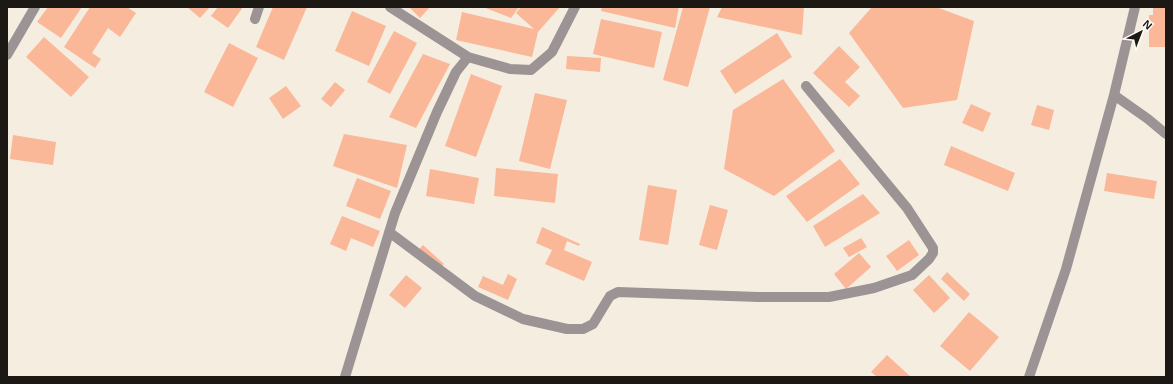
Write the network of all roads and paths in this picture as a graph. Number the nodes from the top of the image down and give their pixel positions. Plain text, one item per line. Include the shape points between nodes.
1 (35, 7) edge
2 (259, 7) edge
3 (390, 7) edge
4 (575, 7) edge
5 (1135, 7) edge
6 (255, 19) dead end
7 (7, 54) edge
8 (468, 57) junction
9 (806, 86) dead end
10 (1114, 95) junction
11 (1166, 134) edge
12 (389, 232) junction
13 (345, 377) edge
14 (1029, 377) edge

1 - 7 street
2 - 6 street
3 - 8 street
4 - 8 street via 552,52 531,70 510,69
5 - 10 street
8 - 12 street via 456,72 436,112
9 - 12 street via 907,208 933,248 933,253 912,275 874,288 829,297 618,292 610,296 593,324 582,329 567,329 523,319 475,296
10 - 11 street
10 - 14 street via 1066,269
12 - 13 street

